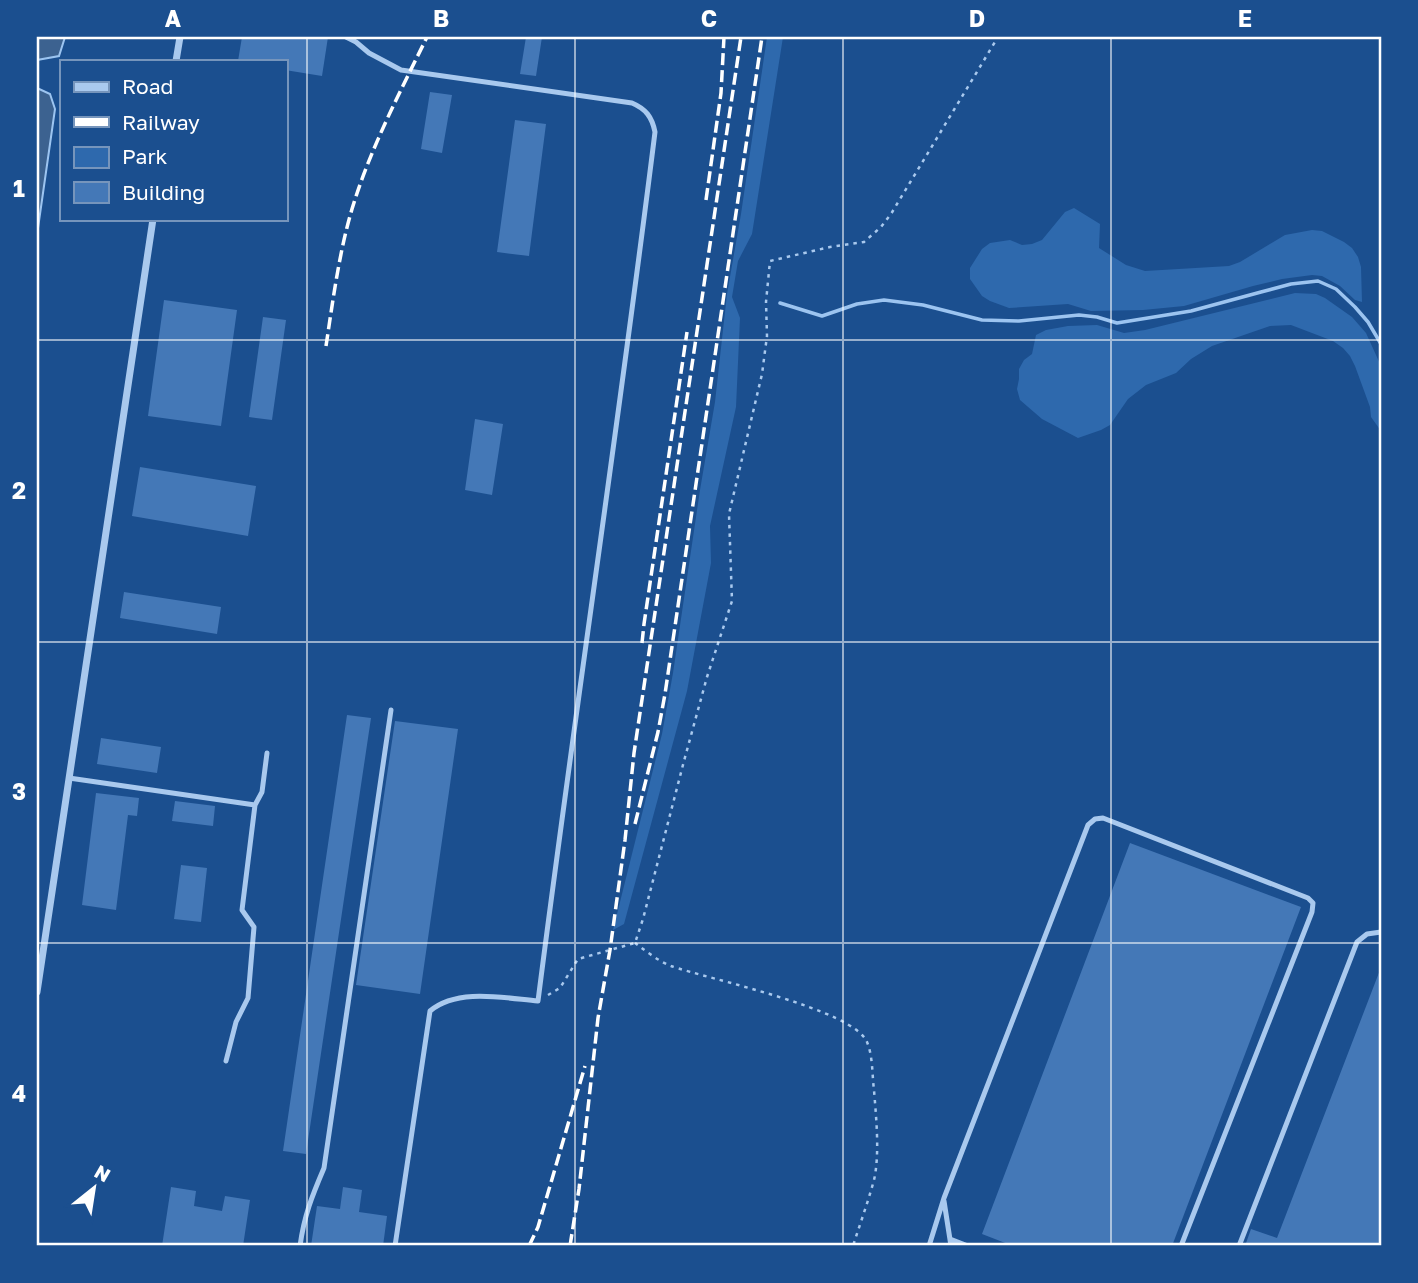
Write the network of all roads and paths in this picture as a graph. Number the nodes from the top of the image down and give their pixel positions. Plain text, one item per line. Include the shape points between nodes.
1 (180, 37) edge
2 (346, 37) edge
3 (998, 37) edge
4 (177, 60) edge
5 (153, 220) edge
6 (391, 710) dead end
7 (267, 753) dead end
8 (69, 778) junction
9 (255, 805) junction
10 (1381, 932) edge
11 (635, 943) junction
12 (37, 992) edge
13 (538, 1001) junction
14 (226, 1060) dead end
15 (944, 1198) junction
16 (950, 1243) edge
17 (300, 1246) edge
18 (395, 1246) edge
19 (853, 1246) edge
20 (929, 1246) edge
21 (968, 1246) edge
22 (1181, 1246) edge
23 (1239, 1246) edge

1 - 4 street
2 - 13 lane via 401,69 632,103 653,121 632,315
3 - 11 path via 881,226 864,242 770,261 762,374 729,514 732,601
5 - 8 street
6 - 17 lane via 324,1168 308,1203
7 - 9 lane via 262,792
8 - 9 lane
8 - 12 street
9 - 14 lane via 242,911 254,927 248,998
10 - 23 lane via 1367,934 1357,942
11 - 13 path via 578,960 559,988
11 - 19 path via 667,965 784,998 835,1018 867,1041 877,1129 875,1178
13 - 18 lane via 464,997 430,1012
15 - 16 lane
15 - 20 lane
15 - 22 lane via 1088,825 1103,818 1313,903
16 - 21 lane

